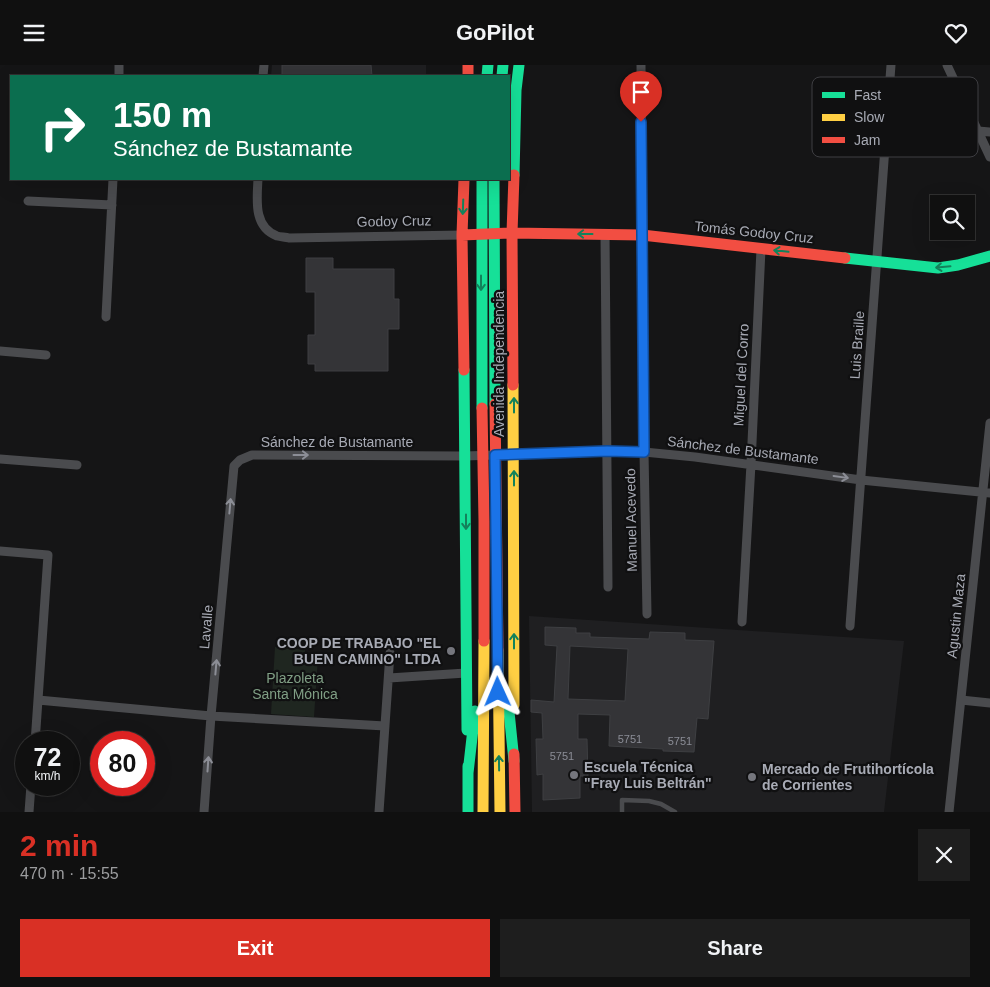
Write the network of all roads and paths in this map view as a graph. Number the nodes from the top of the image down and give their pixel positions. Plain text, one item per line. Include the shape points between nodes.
1 (519, 65) edge
2 (641, 65) edge
3 (947, 65) edge
4 (953, 77) edge
5 (978, 131) joint
6 (990, 132) edge
7 (884, 157) edge
8 (990, 157) edge
9 (113, 180) edge
10 (258, 180) edge
11 (464, 180) edge
12 (482, 180) edge
13 (494, 180) edge
14 (28, 201) dead end
15 (112, 205) junction
16 (512, 233) junction
17 (480, 234) junction
18 (494, 234) junction
19 (605, 234) junction
20 (462, 235) junction
21 (642, 235) junction
22 (761, 249) junction
23 (990, 256) edge
24 (877, 261) junction
25 (106, 317) dead end
26 (0, 351) edge
27 (46, 355) dead end
28 (990, 423) edge
29 (607, 451) junction
30 (644, 452) junction
31 (514, 454) junction
32 (252, 455) joint
33 (482, 455) junction
34 (495, 455) junction
35 (465, 456) junction
36 (0, 459) edge
37 (751, 464) junction
38 (77, 465) dead end
39 (861, 480) junction
40 (986, 492) edge
41 (0, 551) edge
42 (608, 587) dead end
43 (483, 589) junction
44 (497, 593) junction
45 (647, 614) dead end
46 (742, 622) dead end
47 (850, 626) dead end
48 (390, 653) dead end
49 (466, 673) junction
50 (389, 678) junction
51 (38, 700) junction
52 (961, 700) junction
53 (990, 703) edge
54 (211, 716) junction
55 (385, 726) junction
56 (36, 731) edge
57 (514, 761) junction
58 (468, 773) junction
59 (30, 796) edge
60 (29, 812) edge
61 (204, 812) edge
62 (379, 812) edge
63 (468, 812) edge
64 (483, 812) edge
65 (500, 812) edge
66 (515, 812) edge
67 (622, 812) edge
68 (675, 812) edge
69 (949, 812) edge

1 - 16 main road, Avenida Independencia
2 - 21 street, Manuel Acevedo
3 - 4 street
5 - 6 street
5 - 8 street
7 - 24 street, Luis Braille
9 - 15 street
10 - 20 street, Godoy Cruz via 260,219 266,229 277,236
11 -> 20 main road
12 - 17 main road, Avenida Independencia
13 - 18 main road, Avenida Independencia
14 - 15 street
15 - 25 street
16 - 18 main road, Godoy Cruz
19 -> 16 main road, Tomás Godoy Cruz
31 -> 16 main road, Avenida Independencia
17 - 18 main road, Godoy Cruz
17 - 20 main road, Godoy Cruz
17 -> 33 main road, Avenida Independencia
18 - 34 main road, Avenida Independencia
19 - 21 main road, Tomás Godoy Cruz
19 - 29 street
20 - 35 main road
21 - 22 main road, Tomás Godoy Cruz
21 - 30 street, Manuel Acevedo
24 -> 22 main road, Tomás Godoy Cruz
22 - 37 street, Miguel del Corro
23 -> 24 main road, Tomás Godoy Cruz via 938,268
24 - 39 street, Luis Braille
26 - 27 street
28 - 40 street, Agustin Maza
29 - 30 street, Sánchez de Bustamante
29 - 31 street, Sánchez de Bustamante
29 - 42 street
30 - 37 street, Sánchez de Bustamante
30 - 45 street, Manuel Acevedo
31 - 34 street, Sánchez de Bustamante
57 -> 31 main road, Avenida Independencia
32 -> 35 street, Sánchez de Bustamante
54 -> 32 street, Lavalle via 234,466
33 - 34 street, Sánchez de Bustamante
33 - 35 street, Sánchez de Bustamante
33 - 43 main road, Avenida Independencia
34 - 44 main road, Avenida Independencia
35 -> 49 main road
36 - 38 street
37 -> 39 street, Sánchez de Bustamante
37 - 46 street, Miguel del Corro
39 - 40 street, Sánchez de Bustamante
39 - 47 street, Luis Braille
40 - 52 street, Agustin Maza
41 - 51 street via 48,555
43 - 58 main road via 476,642
43 - 64 main road, Avenida Independencia
44 - 57 main road
65 -> 44 main road, Avenida Independencia
48 - 50 street
49 - 50 street
49 - 58 main road
50 - 55 street
51 - 54 street
51 - 56 street
52 - 53 street
52 - 69 street, Agustin Maza
54 - 55 street
61 -> 54 street, Lavalle
55 - 62 street
57 - 66 main road, Avenida Independencia
58 - 63 main road
59 - 60 street
67 - 68 lane via 622,800 649,801

